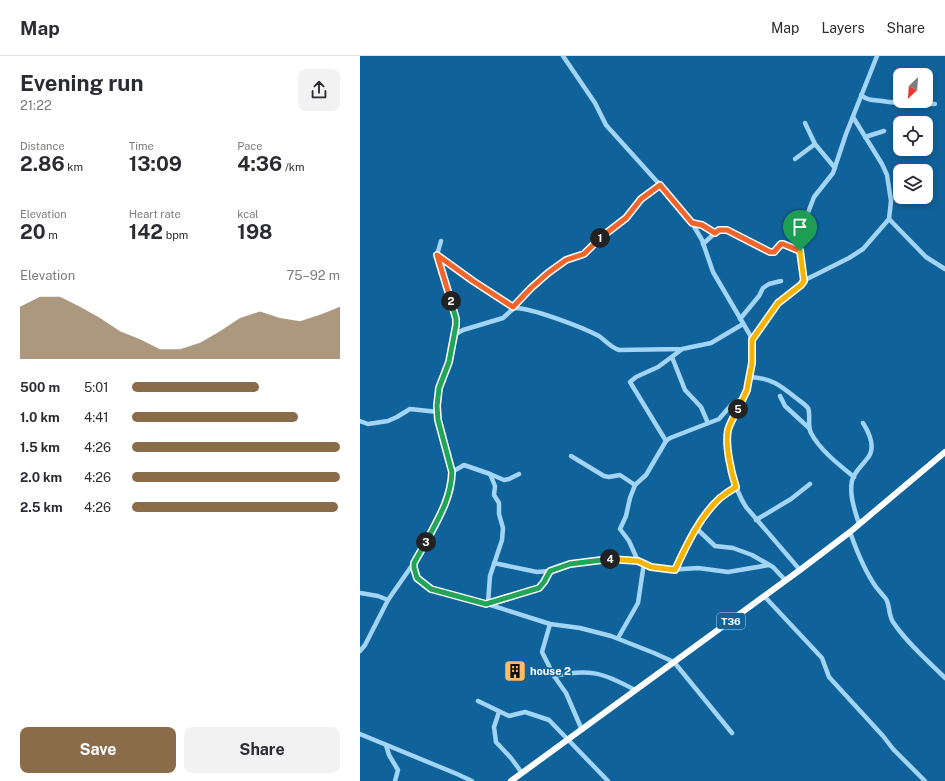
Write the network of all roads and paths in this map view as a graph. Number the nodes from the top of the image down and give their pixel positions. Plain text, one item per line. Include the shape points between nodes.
1 (563, 56) edge
2 (877, 56) edge
3 (861, 95) junction
4 (935, 104) dead end
5 (853, 117) junction
6 (805, 123) dead end
7 (884, 131) dead end
8 (865, 137) junction
9 (815, 144) junction
10 (795, 159) dead end
11 (835, 168) junction
12 (660, 185) junction
13 (889, 219) junction
14 (692, 223) junction
15 (715, 233) junction
16 (441, 241) dead end
17 (703, 244) junction
18 (800, 251) junction
19 (437, 255) junction
20 (945, 269) edge
21 (781, 281) dead end
22 (804, 281) junction
23 (514, 307) junction
24 (740, 319) junction
25 (457, 322) junction
26 (743, 324) junction
27 (463, 330) junction
28 (454, 335) junction
29 (752, 340) junction
30 (682, 349) junction
31 (672, 357) junction
32 (750, 377) junction
33 (780, 396) dead end
34 (744, 398) junction
35 (438, 412) junction
36 (360, 421) edge
37 (708, 423) junction
38 (863, 423) dead end
39 (809, 428) junction
40 (666, 441) junction
41 (945, 452) edge
42 (571, 456) dead end
43 (452, 472) junction
44 (490, 474) junction
45 (519, 474) dead end
46 (854, 477) junction
47 (810, 484) dead end
48 (635, 485) junction
49 (736, 487) junction
50 (756, 520) junction
51 (859, 524) junction
52 (696, 528) junction
53 (850, 532) junction
54 (638, 561) junction
55 (414, 563) junction
56 (494, 563) junction
57 (644, 563) junction
58 (769, 565) junction
59 (675, 570) junction
60 (800, 570) junction
61 (550, 571) junction
62 (786, 581) junction
63 (360, 593) edge
64 (765, 597) junction
65 (388, 600) junction
66 (487, 604) junction
67 (550, 624) junction
68 (618, 638) junction
69 (360, 651) edge
70 (674, 662) junction
71 (554, 676) junction
72 (945, 678) edge
73 (635, 690) junction
74 (478, 701) dead end
75 (499, 712) junction
76 (582, 730) junction
77 (732, 733) dead end
78 (360, 734) edge
79 (568, 740) junction
80 (386, 745) junction
81 (522, 772) junction
82 (395, 781) edge
83 (472, 781) edge
84 (510, 781) edge
85 (608, 781) edge
86 (925, 781) edge

1 - 12 street via 595,102 606,125
2 - 3 street
3 - 4 street via 870,100 890,103
3 - 5 street
5 - 8 street
5 - 11 street
6 - 9 street
7 - 8 street
8 - 13 street via 882,164 888,181 891,202
9 - 10 street
9 - 11 street
11 - 18 street via 831,177 814,197 803,226
12 - 14 street
12 - 23 street via 641,199 626,218 596,241 584,254 564,261 539,280
13 - 20 street via 926,257
13 - 22 street via 863,249
14 - 15 street via 702,225
14 - 17 street
15 - 17 street
15 - 18 street via 727,230 770,252 774,252 781,244
16 - 19 street
17 - 24 street via 713,272
18 - 22 street
19 - 23 street
19 - 25 street
21 - 24 street via 763,288
22 - 29 street via 778,303
23 - 27 street via 503,318
23 - 30 street via 574,325 597,335 619,350
24 - 26 street
25 - 27 street
25 - 28 street
26 - 29 street
26 - 30 street via 711,343
27 - 28 street
28 - 35 street via 449,362 437,397
29 - 32 street
30 - 31 street
31 - 37 street via 685,390 704,410
31 - 40 street via 630,382
32 - 34 street
32 - 39 street via 771,380 804,404 809,411
33 - 39 street via 785,406
34 - 37 street via 732,404 719,419
34 - 49 street via 728,430 730,462
35 - 36 street via 410,409 388,421 368,424
35 - 43 street
37 - 40 street
38 - 46 street via 871,437 872,450
39 - 46 street via 833,459
40 - 48 street via 646,475
41 - 51 highway, T36
42 - 48 street via 604,476 620,475
43 - 44 street via 464,465
43 - 55 street via 451,489 446,504
44 - 45 street via 506,480
44 - 56 street via 495,486 494,495 499,503 503,528 502,540
46 - 51 street via 851,491
47 - 50 street
48 - 54 street via 620,529
49 - 50 street via 740,498
49 - 52 street via 720,498
50 - 60 street
51 - 53 highway, T36
52 - 58 street via 715,546 752,555
52 - 59 street
53 - 60 highway, T36
53 - 72 street via 865,570 887,600 892,620 915,649
54 - 57 street
54 - 61 street via 599,559 570,564
55 - 65 street
55 - 66 street via 417,578 431,589
56 - 61 street via 530,572
56 - 66 street
57 - 59 street via 651,567
57 - 68 street via 638,602
58 - 59 street via 728,572 698,568
58 - 62 street
60 - 62 highway, T36
61 - 66 street via 539,588
62 - 64 highway, T36
63 - 65 street
64 - 70 highway, T36
64 - 86 street via 822,658 829,677
65 - 69 street
66 - 67 street
67 - 68 street via 580,628
67 - 71 street via 542,652
68 - 70 street
70 - 73 highway, T36
70 - 77 street
71 - 73 street via 578,671 590,672
71 - 76 street via 566,693
73 - 76 highway, T36
74 - 75 street
75 - 79 street via 509,716 525,712 545,718
75 - 81 street via 494,727 496,742
76 - 79 highway, T36
78 - 80 street
79 - 81 highway, T36
79 - 85 street
80 - 82 street via 398,770
80 - 83 street
81 - 84 highway, T36

